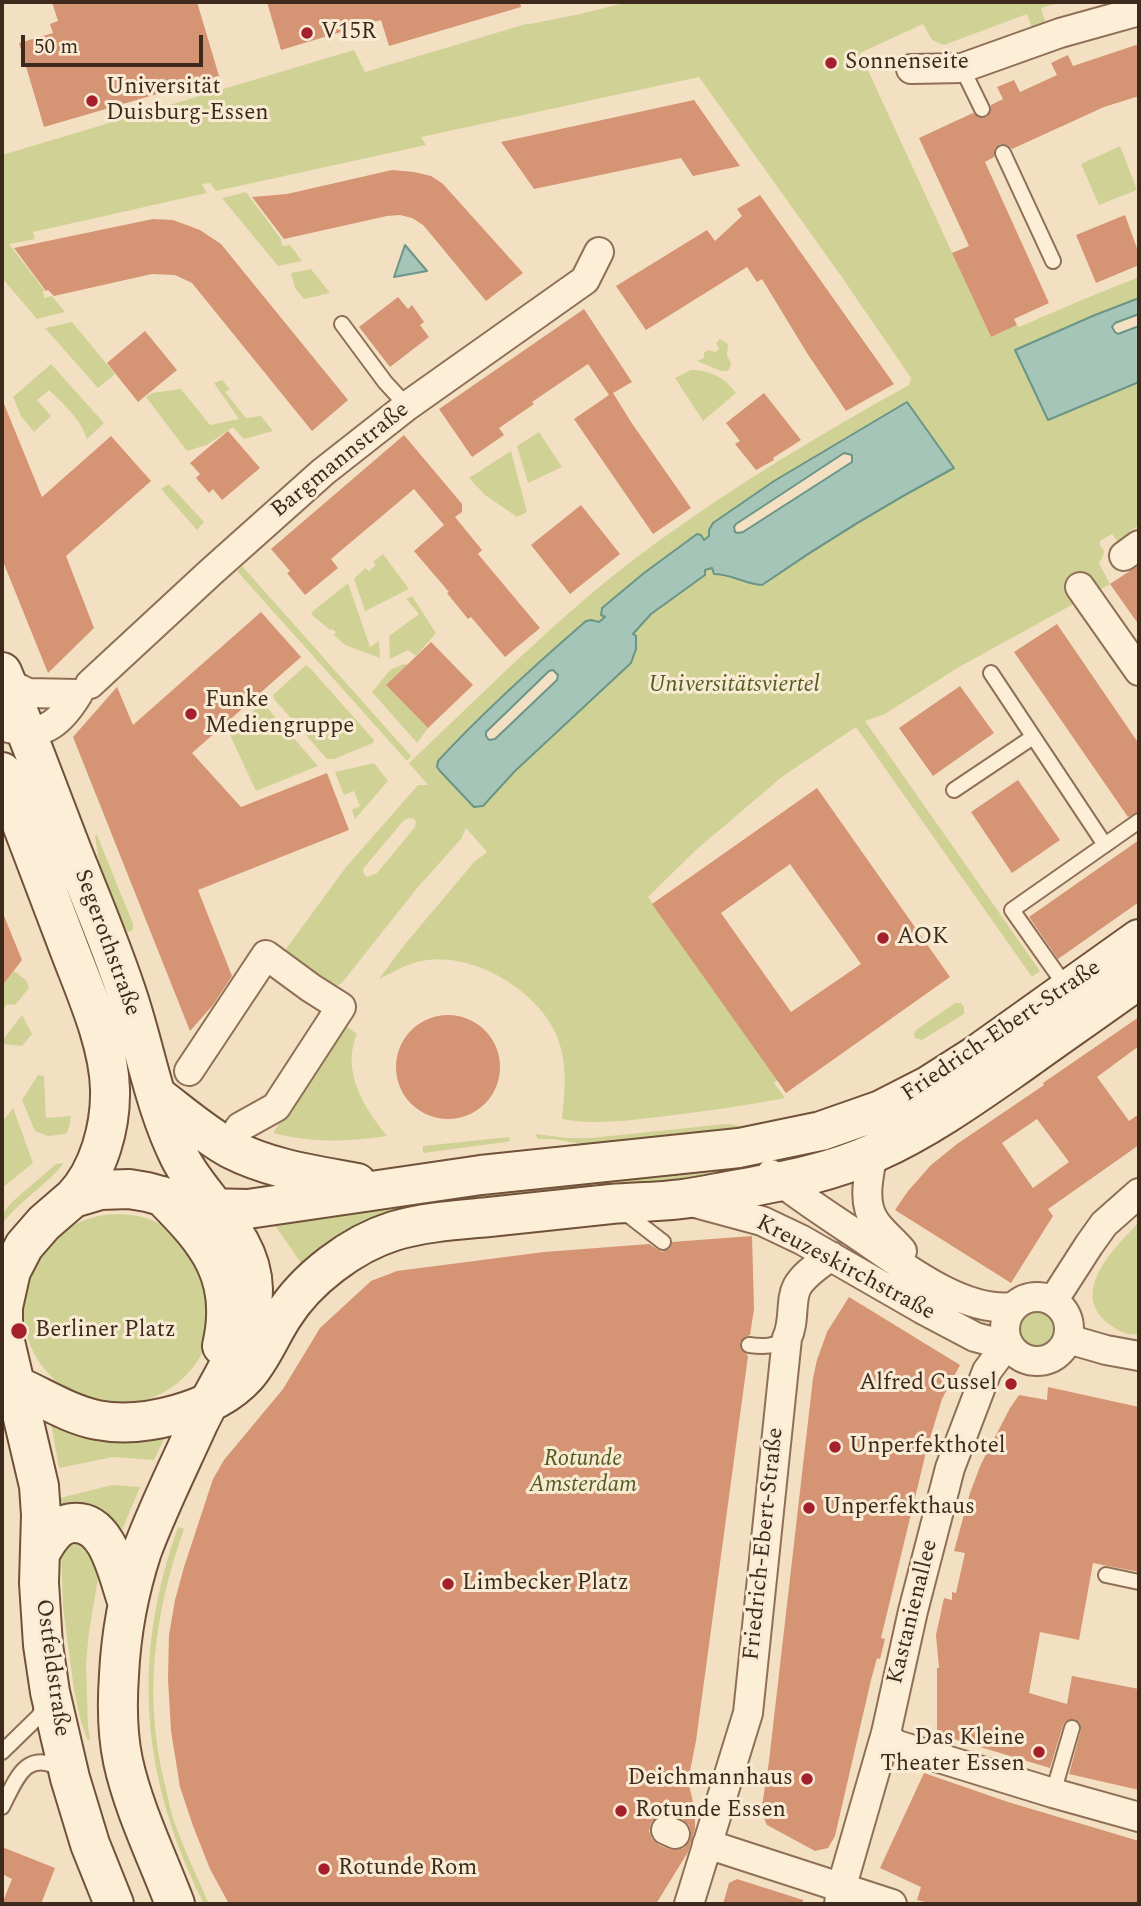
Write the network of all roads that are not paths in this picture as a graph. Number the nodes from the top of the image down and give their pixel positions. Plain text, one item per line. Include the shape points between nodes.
1 (1139, 11) edge
2 (962, 68) junction
3 (911, 69) dead end
4 (982, 109) dead end
5 (1003, 153) dead end
6 (599, 252) dead end
7 (1054, 261) dead end
8 (342, 324) dead end
9 (407, 406) junction
10 (1080, 587) dead end
11 (1139, 671) edge
12 (991, 673) dead end
13 (4, 677) edge
14 (90, 684) dead end
15 (14, 729) edge
16 (1033, 737) junction
17 (2, 772) edge
18 (954, 790) dead end
19 (1139, 821) edge
20 (1105, 845) junction
21 (1139, 939) edge
22 (1139, 979) edge
23 (1068, 989) junction
24 (189, 1071) dead end
25 (156, 1095) junction
26 (233, 1138) dead end
27 (739, 1148) junction
28 (873, 1153) junction
29 (780, 1182) junction
30 (383, 1189) junction
31 (1139, 1193) edge
32 (162, 1196) junction
33 (73, 1198) junction
34 (682, 1199) junction
35 (613, 1204) junction
36 (216, 1210) junction
37 (35, 1232) junction
38 (663, 1242) dead end
39 (2, 1254) edge
40 (831, 1256) junction
41 (920, 1276) junction
42 (1053, 1301) junction
43 (1013, 1307) junction
44 (787, 1338) junction
45 (1068, 1339) junction
46 (1007, 1341) junction
47 (749, 1345) dead end
48 (1139, 1356) edge
49 (8, 1382) edge
50 (209, 1402) junction
51 (41, 1552) junction
52 (1106, 1575) dead end
53 (1139, 1582) edge
54 (128, 1604) junction
55 (50, 1692) junction
56 (886, 1733) junction
57 (1072, 1735) dead end
58 (2, 1752) edge
59 (70, 1778) junction
60 (1053, 1793) junction
61 (2, 1807) edge
62 (1139, 1817) edge
63 (707, 1844) junction
64 (840, 1897) edge
65 (114, 1904) edge
66 (176, 1904) edge
67 (689, 1904) edge
68 (891, 1904) edge

1 - 2 street
2 - 3 street
2 - 4 lane
5 - 7 lane
6 - 9 street, Bargmannstraße via 585,280
8 - 9 lane
9 - 14 street, Bargmannstraße via 323,472
10 - 11 street
12 - 16 lane
13 - 15 main road, Segerothstraße
13 - 15 street via 28,693 78,694 62,718 48,727
15 - 25 main road, Segerothstraße via 99,917
16 - 18 lane
16 - 20 lane
17 - 33 main road, Segerothstraße via 104,1050 110,1088 105,1132 93,1170
19 - 20 lane
20 - 23 lane via 1012,910
21 - 23 main road, Friedrich-Ebert-Straße
22 - 28 main road, Friedrich-Ebert-Straße via 926,1127
23 - 27 main road, Friedrich-Ebert-Straße via 975,1056 881,1110 821,1131
24 - 26 street via 266,955 341,1007 276,1107 240,1127
25 - 30 main road via 244,1155 274,1166
25 - 36 main road, Segerothstraße via 179,1156
27 - 29 street, Kreuzeskirchstraße
27 - 30 main road, Friedrich-Ebert-Straße
28 - 29 main road, Friedrich-Ebert-Straße
28 - 41 street, Kreuzeskirchstraße via 868,1209
29 - 34 main road, Friedrich-Ebert-Straße
29 - 41 street, Kreuzeskirchstraße
30 - 36 main road, Friedrich-Ebert-Straße
31 - 42 street via 1104,1224
32 - 33 main road via 111,1189
32 - 36 main road, Friedrich-Ebert-Straße
32 - 50 main road via 204,1242 224,1284 225,1327
33 - 37 main road
34 - 35 main road, Friedrich-Ebert-Straße
34 - 40 street, Kreuzeskirchstraße via 762,1221
35 - 38 lane
35 - 50 main road, Friedrich-Ebert-Straße via 437,1222 374,1239 337,1260 306,1288 283,1315 245,1377
36 - 50 main road, Segerothstraße via 243,1246 253,1291 244,1331
37 - 39 main road
37 - 49 main road via 11,1271 3,1307
40 - 44 street, Friedrich-Ebert-Straße via 796,1288
40 - 46 street, Kreuzeskirchstraße via 975,1337
41 - 43 street, Kreuzeskirchstraße via 991,1307
42 - 43 street via 1030,1298
42 - 45 street via 1067,1318
43 - 46 street via 1006,1320
44 - 47 lane via 778,1345
44 - 63 street, Friedrich-Ebert-Straße via 748,1713
45 - 46 street via 1055,1356 1043,1361 1022,1358
45 - 48 street
46 - 56 street, Kastanienallee via 987,1371 950,1468
49 - 50 main road via 82,1416 108,1422 153,1420
49 - 51 main road, Ostfeldstraße via 39,1486
50 - 54 main road via 152,1527
51 - 54 main road via 61,1527 90,1525 104,1539
51 - 55 main road, Ostfeldstraße via 39,1583
52 - 53 lane
54 - 66 main road via 118,1689 120,1748 131,1791
55 - 58 lane via 39,1716
55 - 59 main road, Ostfeldstraße
56 - 60 street via 897,1745
56 - 64 street, Kastanienallee
57 - 60 lane
59 - 61 lane via 52,1764 33,1763 18,1776
59 - 65 main road, Ostfeldstraße
60 - 62 street
63 - 64 street
63 - 67 street, Friedrich-Ebert-Straße
64 - 68 street

